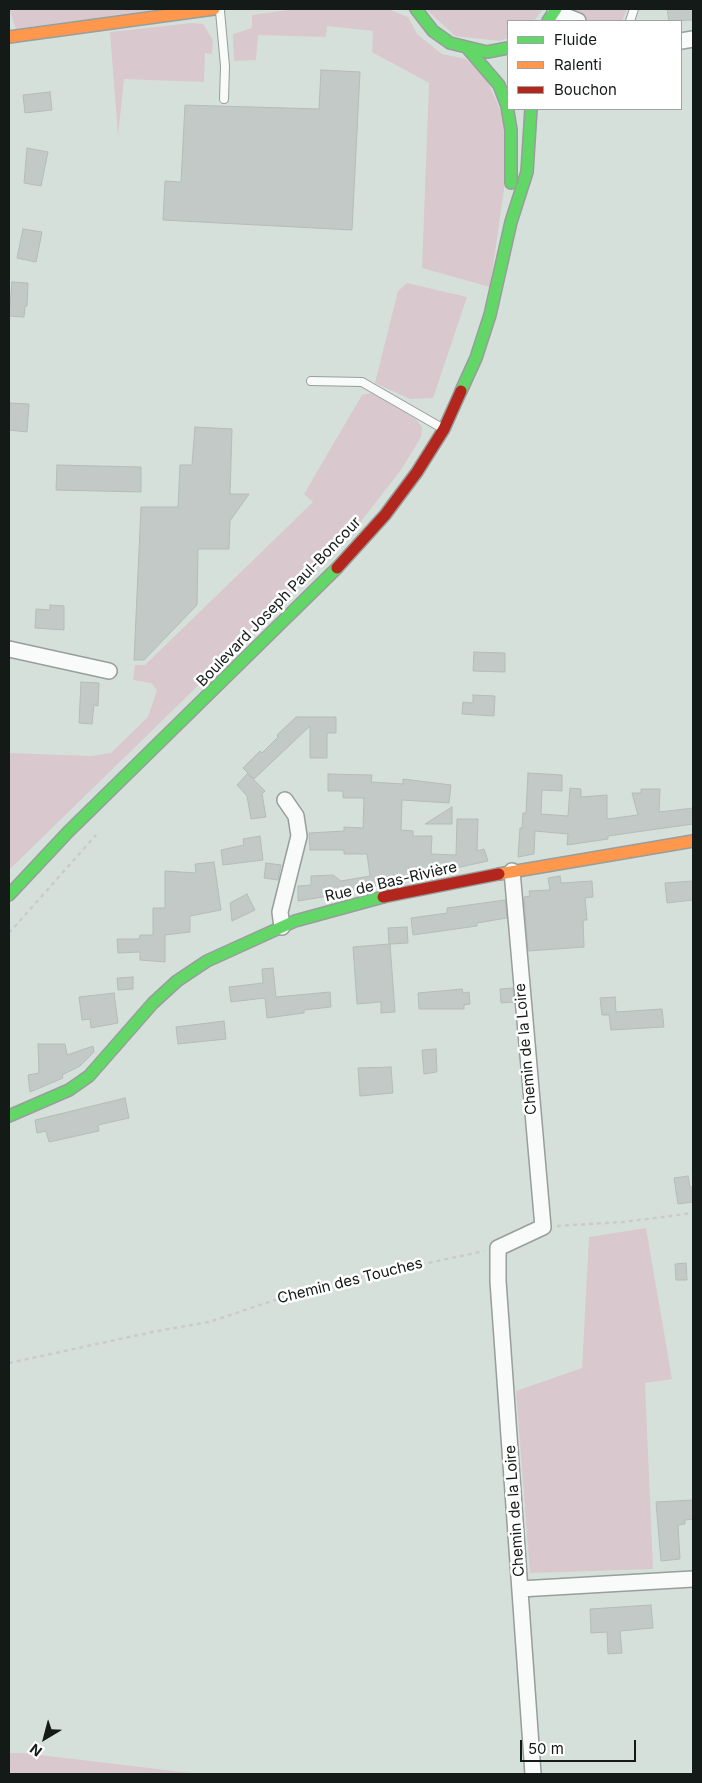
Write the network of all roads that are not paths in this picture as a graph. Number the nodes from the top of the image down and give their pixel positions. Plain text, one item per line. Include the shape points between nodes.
1 (214, 9) edge
2 (220, 9) edge
3 (405, 9) edge
4 (418, 12) edge
5 (553, 14) edge
6 (574, 20) edge
7 (9, 37) edge
8 (507, 48) edge
9 (468, 49) junction
10 (224, 99) dead end
11 (507, 106) edge
12 (508, 110) edge
13 (533, 112) edge
14 (511, 222) junction
15 (311, 381) dead end
16 (444, 429) junction
17 (9, 649) edge
18 (109, 671) dead end
19 (285, 800) dead end
20 (693, 842) edge
21 (512, 871) junction
22 (9, 895) edge
23 (282, 927) junction
24 (9, 1116) edge
25 (693, 1579) edge
26 (520, 1588) junction
27 (533, 1774) edge

1 - 7 main road
2 - 10 lane
3 - 4 main road
4 - 9 main road via 438,35
5 - 6 street
8 - 9 main road via 487,52
9 - 11 main road, Boulevard Joseph Paul-Boncour via 499,85
12 - 14 main road, Boulevard Joseph Paul-Boncour via 511,130
13 - 14 main road, Boulevard Joseph Paul-Boncour via 527,172
14 - 16 main road, Boulevard Joseph Paul-Boncour via 490,316 476,358
15 - 16 lane via 362,382
16 - 22 main road, Boulevard Joseph Paul-Boncour via 385,515 322,585 68,832
17 - 18 street
19 - 23 street via 296,816 299,836 280,912
20 - 21 main road, Rue de Bas-Rivière
21 - 23 main road, Rue de Bas-Rivière via 358,902
21 - 26 street, Chemin de la Loire via 543,1227 498,1248
23 - 24 main road, Rue de Bas-Rivière via 206,961 177,981 153,1003 89,1076 69,1090
25 - 26 street
26 - 27 street, Chemin de la Loire

